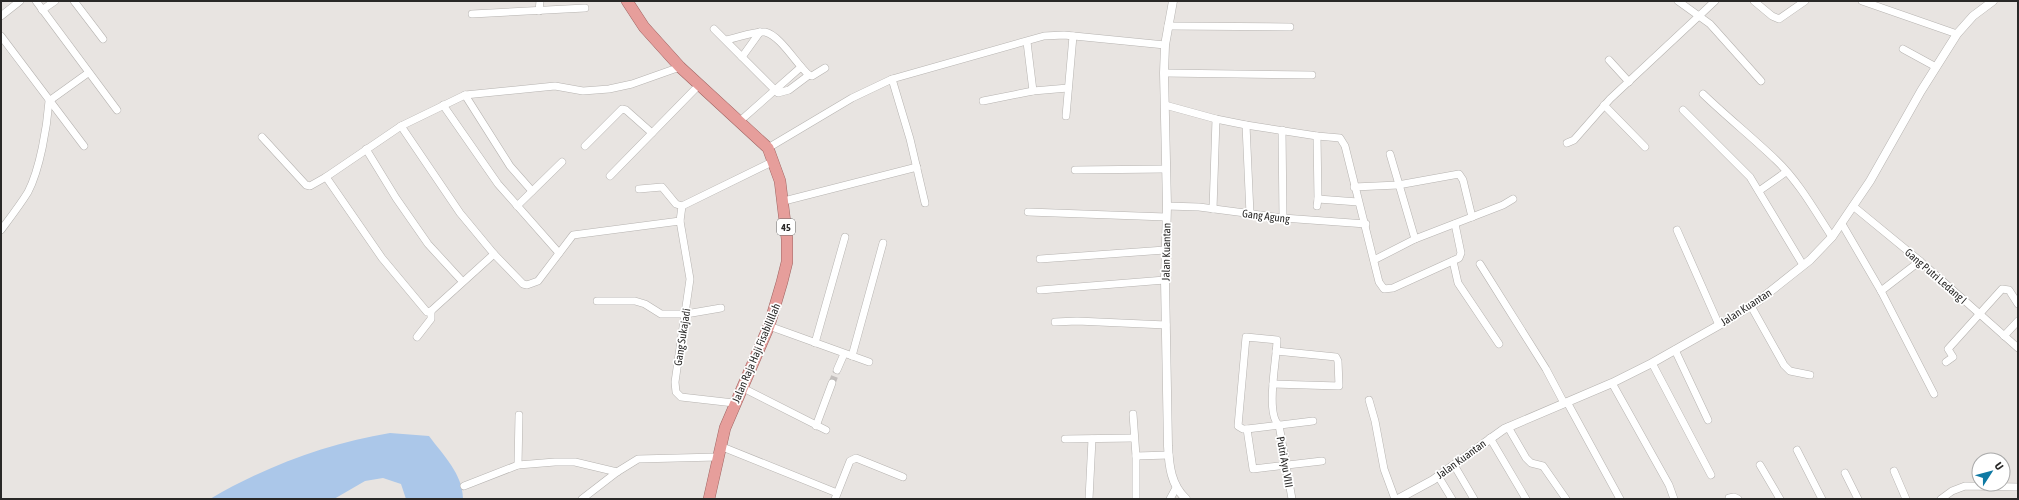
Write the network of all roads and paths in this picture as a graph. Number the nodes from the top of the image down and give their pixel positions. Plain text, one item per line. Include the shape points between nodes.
1 (20, 1) edge
2 (36, 1) edge
3 (55, 1) edge
4 (74, 1) edge
5 (540, 1) edge
6 (627, 1) edge
7 (1174, 1) edge
8 (1678, 1) edge
9 (1715, 1) edge
10 (1754, 1) edge
11 (1805, 1) edge
12 (1862, 1) edge
13 (1993, 1) edge
14 (585, 8) dead end
15 (42, 10) junction
16 (539, 11) junction
17 (472, 14) dead end
18 (1, 16) edge
19 (1699, 18) junction
20 (1168, 26) junction
21 (1290, 27) dead end
22 (714, 29) dead end
23 (760, 32) junction
24 (1956, 34) junction
25 (1, 36) edge
26 (1073, 36) junction
27 (103, 39) dead end
28 (726, 40) junction
29 (1027, 42) junction
30 (1165, 45) junction
31 (1903, 49) dead end
32 (742, 57) junction
33 (1609, 60) dead end
34 (801, 67) junction
35 (1936, 67) junction
36 (680, 68) junction
37 (825, 68) dead end
38 (88, 73) junction
39 (1164, 73) junction
40 (809, 75) junction
41 (1312, 75) dead end
42 (892, 80) junction
43 (1761, 81) dead end
44 (1629, 82) junction
45 (699, 85) junction
46 (1068, 88) junction
47 (774, 91) junction
48 (1032, 91) junction
49 (1703, 94) dead end
50 (465, 95) junction
51 (49, 101) junction
52 (983, 101) dead end
53 (443, 105) junction
54 (1165, 105) junction
55 (1604, 105) junction
56 (117, 110) dead end
57 (1683, 110) dead end
58 (1066, 116) dead end
59 (1216, 119) junction
60 (740, 121) junction
61 (1246, 125) junction
62 (401, 126) junction
63 (1282, 130) junction
64 (652, 133) junction
65 (1317, 136) junction
66 (262, 138) dead end
67 (1567, 143) dead end
68 (84, 146) dead end
69 (585, 146) dead end
70 (1645, 147) dead end
71 (768, 148) junction
72 (366, 149) junction
73 (1390, 154) dead end
74 (774, 161) junction
75 (562, 162) dead end
76 (917, 167) junction
77 (1165, 169) junction
78 (1075, 170) dead end
79 (1786, 172) junction
80 (610, 176) dead end
81 (326, 177) junction
82 (1398, 185) junction
83 (1354, 187) junction
84 (639, 189) dead end
85 (532, 191) junction
86 (1759, 191) junction
87 (1512, 200) dead end
88 (784, 201) junction
89 (1358, 202) junction
90 (925, 203) dead end
91 (517, 206) junction
92 (682, 206) junction
93 (1167, 206) junction
94 (1853, 206) junction
95 (1212, 209) junction
96 (1028, 212) dead end
97 (1250, 214) junction
98 (1166, 217) junction
99 (1472, 217) junction
100 (1283, 218) junction
101 (680, 222) junction
102 (1366, 224) junction
103 (1455, 224) junction
104 (1842, 224) junction
105 (1, 230) edge
106 (1677, 230) dead end
107 (845, 237) dead end
108 (1832, 237) junction
109 (1415, 239) junction
110 (883, 242) dead end
111 (1165, 250) junction
112 (559, 253) junction
113 (494, 254) junction
114 (1040, 259) dead end
115 (1374, 260) junction
116 (1453, 261) junction
117 (1920, 261) junction
118 (1480, 264) dead end
119 (1803, 265) junction
120 (1165, 280) junction
121 (462, 281) junction
122 (1040, 290) dead end
123 (1881, 292) junction
124 (597, 300) dead end
125 (2018, 304) edge
126 (1751, 306) junction
127 (721, 308) dead end
128 (431, 311) junction
129 (686, 314) junction
130 (1980, 314) junction
131 (2018, 321) edge
132 (1055, 322) dead end
133 (1166, 325) junction
134 (1719, 325) junction
135 (769, 326) junction
136 (2004, 336) junction
137 (417, 338) dead end
138 (815, 343) junction
139 (1499, 344) dead end
140 (2018, 348) edge
141 (1675, 350) junction
142 (1276, 351) junction
143 (844, 354) junction
144 (852, 356) junction
145 (869, 362) dead end
146 (1946, 362) dead end
147 (1652, 363) junction
148 (837, 370) tunnel mouth
149 (1810, 375) dead end
150 (832, 383) tunnel mouth
151 (1612, 383) junction
152 (1273, 384) junction
153 (741, 388) junction
154 (1934, 394) dead end
155 (1369, 400) dead end
156 (1565, 402) junction
157 (734, 403) junction
158 (1133, 414) dead end
159 (519, 415) dead end
160 (1708, 420) dead end
161 (1313, 421) dead end
162 (1279, 425) junction
163 (816, 426) junction
164 (1508, 427) junction
165 (1248, 429) junction
166 (826, 430) dead end
167 (1134, 438) junction
168 (1490, 438) junction
169 (1065, 439) dead end
170 (1092, 439) junction
171 (720, 446) junction
172 (1797, 450) dead end
173 (1169, 455) junction
174 (1136, 456) junction
175 (717, 458) junction
176 (1322, 462) dead end
177 (518, 465) junction
178 (1286, 465) junction
179 (1454, 465) junction
180 (1760, 465) dead end
181 (1894, 471) dead end
182 (617, 472) junction
183 (1845, 473) dead end
184 (1711, 475) dead end
185 (1438, 476) junction
186 (903, 477) dead end
187 (464, 486) dead end
188 (1176, 488) junction
189 (2018, 488) edge
190 (836, 496) edge
191 (1729, 498) dead end
192 (582, 499) edge
193 (709, 499) edge
194 (1089, 499) edge
195 (1136, 499) edge
196 (1170, 499) edge
197 (1186, 499) edge
198 (1292, 499) edge
199 (1395, 499) edge
200 (1398, 499) edge
201 (1452, 499) edge
202 (1474, 499) edge
203 (1526, 499) edge
204 (1566, 499) edge
205 (1620, 499) edge
206 (1674, 499) edge
207 (1738, 499) edge
208 (1780, 499) edge
209 (1822, 499) edge
210 (1858, 499) edge
211 (1906, 499) edge
212 (1941, 499) edge

1 - 18 street
2 - 15 street
3 - 15 street
4 - 27 street
5 - 16 street
6 - 36 highway, Jalan Raja Haji Fisabilillah / 45 via 644,27
7 - 20 street, Jalan Kuantan
8 - 19 street
9 - 19 street
10 - 11 street via 1779,19
12 - 24 street
13 - 24 street, Jalan Kuantan
14 - 16 street
15 - 38 street
16 - 17 street
19 - 43 street via 1715,29
19 - 44 street
20 - 21 street
20 - 30 street, Jalan Kuantan
22 - 28 street
23 - 28 street
23 - 32 street
23 - 34 street via 773,36
24 - 35 street, Jalan Kuantan
25 - 51 street
26 - 29 street via 1044,36
26 - 30 street
26 - 46 street
28 - 32 street
29 - 42 street
29 - 48 street
30 - 39 street, Jalan Kuantan
31 - 35 street
32 - 47 street
33 - 44 street
34 - 40 street
34 - 47 street
35 - 94 street, Jalan Kuantan
36 - 45 highway, Jalan Raja Haji Fisabilillah / 45
36 - 50 street via 609,89 583,91 555,86
37 - 40 street via 812,76
38 - 51 street
38 - 56 street
39 - 41 street
39 - 54 street, Jalan Kuantan
40 - 47 street via 789,90 778,93
42 - 71 street via 852,98
42 - 76 street
44 - 55 street
45 - 60 highway, Jalan Raja Haji Fisabilillah / 45
45 - 64 street
46 - 48 street
46 - 58 street
47 - 60 street
48 - 52 street
49 - 79 street
50 - 53 street
50 - 85 street via 510,166
51 - 68 street
51 - 105 street via 46,130 32,182
53 - 62 street
53 - 91 street via 476,155
54 - 59 street
54 - 77 street, Jalan Kuantan
55 - 67 street via 1574,140
55 - 70 street
57 - 86 street via 1739,166
59 - 61 street
59 - 95 street
60 - 71 highway, Jalan Raja Haji Fisabilillah / 45
61 - 63 street
61 - 97 street
62 - 72 street
62 - 113 street via 460,213
63 - 65 street
63 - 100 street
64 - 69 street via 622,109
64 - 80 street
65 - 83 street via 1336,137 1343,141
65 - 89 street via 1318,202
66 - 81 street via 306,185 310,186
71 - 74 highway, Jalan Raja Haji Fisabilillah / 45
72 - 81 street
72 - 121 street via 428,244
73 - 82 street
74 - 88 highway, Jalan Raja Haji Fisabilillah / 45
74 - 92 street
75 - 85 street
76 - 88 street
76 - 90 street
77 - 78 street
77 - 93 street, Jalan Kuantan
79 - 86 street
79 - 108 street
81 - 128 street via 391,270 423,310
82 - 83 street
82 - 99 street via 1459,174 1463,180
82 - 109 street
83 - 89 street
84 - 92 street via 662,187 676,204
85 - 91 street
86 - 119 street
87 - 99 street
88 - 135 highway, Jalan Raja Haji Fisabilillah / 45 via 787,262 778,303
89 - 102 street
91 - 112 street
92 - 101 street, Gang Sukajadi
93 - 95 street, Gang Agung
93 - 98 street, Jalan Kuantan
94 - 104 street, Jalan Kuantan
94 - 117 street, Gang Putri Ledang I
95 - 97 street, Gang Agung
96 - 98 street
97 - 100 street, Gang Agung
98 - 111 street, Jalan Kuantan
99 - 103 street
100 - 102 street, Gang Agung
101 - 112 street via 577,234 570,238
101 - 129 street, Gang Sukajadi via 690,271
102 - 115 street
103 - 109 street
103 - 116 street via 1462,253
104 - 108 street, Jalan Kuantan
104 - 123 street
106 - 134 street
107 - 138 street
108 - 119 street, Jalan Kuantan
109 - 115 street
110 - 144 street
111 - 114 street
111 - 120 street, Jalan Kuantan
112 - 113 street via 536,283 527,286
113 - 121 street
115 - 116 street via 1380,285 1388,289
116 - 139 street via 1458,283
117 - 123 street
117 - 130 street, Gang Putri Ledang I
118 - 156 street
119 - 126 street, Jalan Kuantan
120 - 122 street
120 - 133 street, Jalan Kuantan
121 - 128 street
123 - 154 street
124 - 129 street via 635,301 661,314
125 - 130 street via 2009,290 2004,288
126 - 134 street, Jalan Kuantan
126 - 149 street via 1784,365 1790,371
127 - 129 street
128 - 137 street via 431,319
129 - 157 street, Gang Sukajadi via 675,382 676,392 681,397
130 - 136 street, Gang Putri Ledang I
130 - 146 street via 1948,349 1953,357
131 - 136 street
132 - 133 street
133 - 173 street, Jalan Kuantan
134 - 141 street, Jalan Kuantan
135 - 138 street
135 - 153 highway, Jalan Raja Haji Fisabilillah / 45
136 - 140 street, Gang Putri Ledang I
138 - 143 street
141 - 147 street, Jalan Kuantan
141 - 160 street
142 - 152 street, Putri Ayu VIII
142 - 152 street via 1336,357 1339,386
142 - 165 street via 1275,338 1245,338 1238,426
143 - 144 street
143 - 148 street
144 - 145 street
147 - 151 street, Jalan Kuantan
147 - 184 street
150 - 163 street
151 - 156 street, Jalan Kuantan
151 - 206 street via 1669,485
152 - 162 street, Putri Ayu VIII via 1273,417
153 - 157 highway, Jalan Raja Haji Fisabilillah / 45
153 - 163 street
155 - 199 street via 1384,470
156 - 164 street, Jalan Kuantan
156 - 205 street
157 - 171 highway, Jalan Raja Haji Fisabilillah / 45
158 - 167 street
159 - 177 street
161 - 162 street
162 - 165 street
162 - 178 street, Putri Ayu VIII
163 - 166 street
164 - 168 street, Jalan Kuantan
164 - 204 street via 1526,458 1531,463 1543,466
165 - 178 street via 1253,469
167 - 170 street
167 - 174 street
168 - 179 street, Jalan Kuantan
168 - 203 street
169 - 170 street
170 - 194 street
171 - 175 highway, Jalan Raja Haji Fisabilillah / 45
171 - 190 street
172 - 209 street
173 - 174 street
173 - 188 street, Jalan Kuantan
174 - 195 street
175 - 182 street via 642,459
175 - 193 highway, Jalan Raja Haji Fisabilillah / 45
176 - 178 street
177 - 182 street via 575,462
177 - 187 street
178 - 198 street, Putri Ayu VIII
179 - 185 street, Jalan Kuantan
179 - 202 street
180 - 208 street
181 - 211 street
182 - 192 street
183 - 210 street
185 - 200 street, Jalan Kuantan
185 - 201 street
186 - 190 street via 856,458 850,461
188 - 196 street
188 - 197 street
189 - 212 street via 1965,486
191 - 207 street

